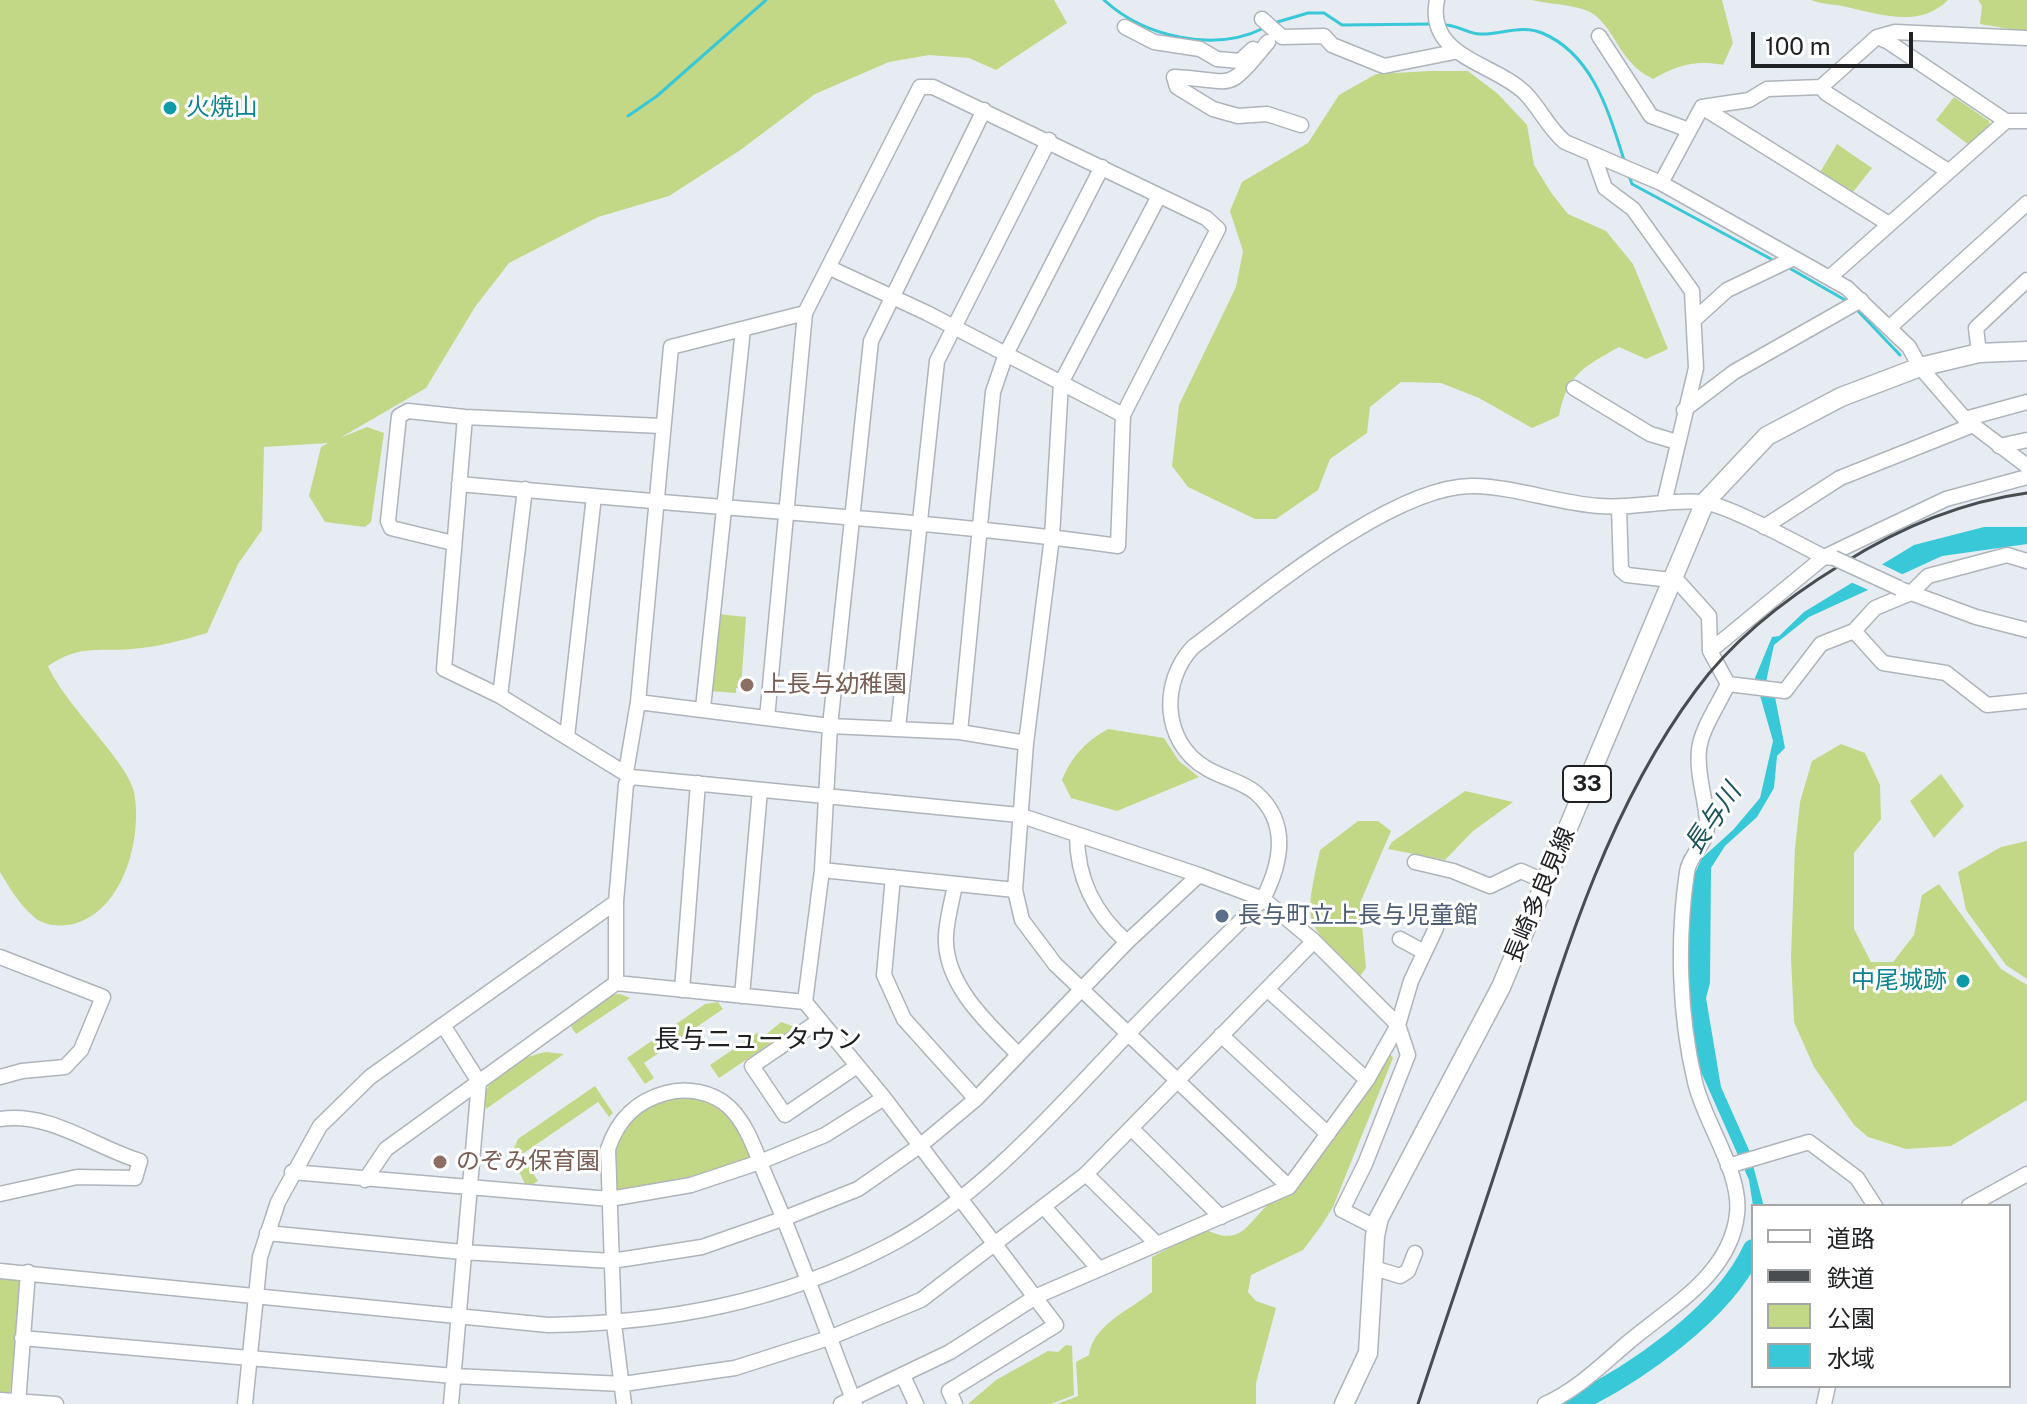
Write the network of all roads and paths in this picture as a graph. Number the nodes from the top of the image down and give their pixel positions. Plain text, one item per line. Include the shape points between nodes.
1 (1437, 0) edge
2 (1125, 27) dead end
3 (1270, 30) junction
4 (1599, 36) dead end
5 (1877, 37) junction
6 (2027, 38) edge
7 (1454, 52) junction
8 (1821, 87) junction
9 (1702, 107) junction
10 (984, 110) junction
11 (2006, 121) junction
12 (2027, 121) edge
13 (1301, 125) dead end
14 (1689, 130) junction
15 (1049, 140) junction
16 (1593, 154) junction
17 (1102, 167) junction
18 (1948, 171) junction
19 (1661, 183) junction
20 (1159, 196) junction
21 (2027, 203) edge
22 (1889, 224) junction
23 (1794, 258) junction
24 (830, 268) junction
25 (1830, 277) junction
26 (2027, 280) edge
27 (893, 297) junction
28 (1861, 300) junction
29 (805, 313) junction
30 (1695, 319) junction
31 (1890, 327) junction
32 (951, 328) junction
33 (743, 329) junction
34 (2027, 351) edge
35 (1979, 353) junction
36 (1006, 354) junction
37 (1920, 367) junction
38 (1061, 383) junction
39 (1574, 388) dead end
40 (2027, 402) edge
41 (1684, 410) junction
42 (1123, 415) junction
43 (465, 417) junction
44 (1969, 422) junction
45 (661, 426) junction
46 (2027, 440) edge
47 (1677, 442) junction
48 (1999, 446) junction
49 (2027, 466) edge
50 (2027, 477) edge
51 (459, 484) junction
52 (525, 489) junction
53 (594, 496) junction
54 (655, 502) junction
55 (1705, 502) junction
56 (1664, 503) junction
57 (726, 508) junction
58 (1619, 508) junction
59 (788, 513) junction
60 (852, 519) junction
61 (921, 523) junction
62 (1764, 527) junction
63 (978, 532) junction
64 (1052, 537) junction
65 (453, 543) junction
66 (1829, 558) junction
67 (2027, 561) edge
68 (1672, 578) junction
69 (1905, 590) junction
70 (2027, 630) edge
71 (1854, 631) junction
72 (1710, 651) junction
73 (1728, 684) junction
74 (500, 696) junction
75 (2027, 701) edge
76 (638, 702) junction
77 (703, 708) junction
78 (767, 718) junction
79 (830, 726) junction
80 (898, 728) junction
81 (960, 732) junction
82 (567, 737) junction
83 (1026, 743) junction
84 (628, 774) junction
85 (698, 783) junction
86 (760, 790) junction
87 (827, 796) junction
88 (1019, 815) junction
89 (1077, 835) junction
90 (1415, 862) dead end
91 (822, 870) junction
92 (1199, 875) junction
93 (893, 877) junction
94 (1546, 882) junction
95 (955, 885) junction
96 (1015, 890) junction
97 (1263, 899) junction
98 (616, 902) junction
99 (1436, 928) dead end
100 (1400, 939) dead end
101 (1314, 941) junction
102 (1127, 942) junction
103 (1424, 952) junction
104 (0, 957) edge
105 (616, 983) junction
106 (1267, 989) junction
107 (682, 990) junction
108 (1085, 990) junction
109 (742, 996) junction
110 (805, 1002) junction
111 (820, 1020) junction
112 (443, 1025) junction
113 (1398, 1025) junction
114 (1130, 1032) junction
115 (1221, 1035) junction
116 (1018, 1054) junction
117 (857, 1066) junction
118 (0, 1077) edge
119 (1177, 1080) junction
120 (1367, 1080) junction
121 (479, 1082) junction
122 (884, 1098) junction
123 (976, 1099) junction
124 (0, 1119) edge
125 (1131, 1128) junction
126 (1328, 1134) junction
127 (921, 1145) junction
128 (760, 1162) junction
129 (1730, 1165) junction
130 (292, 1172) junction
131 (1086, 1174) junction
132 (2027, 1174) edge
133 (365, 1180) junction
134 (1289, 1187) junction
135 (470, 1190) junction
136 (0, 1194) edge
137 (960, 1197) junction
138 (610, 1199) junction
139 (1874, 1204) edge
140 (1973, 1204) edge
141 (1044, 1207) junction
142 (1221, 1217) junction
143 (785, 1218) junction
144 (1377, 1228) junction
145 (267, 1233) junction
146 (1157, 1244) junction
147 (994, 1245) junction
148 (462, 1252) junction
149 (1415, 1253) dead end
150 (612, 1261) junction
151 (1374, 1268) junction
152 (1099, 1269) junction
153 (0, 1271) edge
154 (28, 1272) junction
155 (808, 1280) junction
156 (1037, 1296) junction
157 (255, 1298) junction
158 (460, 1316) junction
159 (614, 1324) junction
160 (22, 1338) junction
161 (829, 1338) junction
162 (249, 1358) junction
163 (454, 1376) junction
164 (903, 1376) junction
165 (623, 1384) junction
166 (0, 1400) edge
167 (18, 1402) edge
168 (850, 1403) edge
169 (56, 1404) edge
170 (245, 1404) edge
171 (451, 1404) edge
172 (624, 1404) edge
173 (916, 1404) edge
174 (955, 1404) edge
175 (1344, 1404) edge
176 (1545, 1404) edge

1 - 7 street via 1439,25
2 - 3 street via 1154,42 1240,61
3 - 7 street via 1324,36 1332,45 1384,66
3 - 13 street via 1239,78 1221,84 1174,77 1177,87 1213,109 1238,116 1267,114
4 - 14 street via 1651,116
5 - 6 street via 1895,32
5 - 8 street
5 - 11 street
7 - 16 street via 1510,80 1553,132
8 - 9 street via 1767,89 1749,100
8 - 18 street
9 - 14 street
9 - 22 street
10 - 15 street
10 - 24 street via 933,87 920,87
10 - 27 street
11 - 12 street
11 - 18 street
14 - 19 street
15 - 17 street
15 - 32 street
16 - 19 street
16 - 30 street via 1605,188 1633,209 1692,291
17 - 20 street
17 - 36 street
18 - 22 street
19 - 23 street
20 - 38 street
20 - 42 street via 1218,229
21 - 31 street
22 - 25 street
23 - 25 street
23 - 30 street via 1727,290
24 - 27 street
24 - 29 street
25 - 28 street
26 - 35 street via 1976,328
27 - 32 street
27 - 60 street via 871,341
28 - 31 street
28 - 41 street via 1734,372
29 - 33 street
29 - 59 street
30 - 41 street via 1696,368
31 - 37 street
32 - 36 street
32 - 61 street via 937,361
33 - 45 street via 671,347
33 - 57 street
34 - 35 main road, 長崎多良見線 / 33
35 - 37 main road, 長崎多良見線 / 33
36 - 38 street
36 - 63 street via 993,392
37 - 44 street
37 - 55 main road, 長崎多良見線 / 33 via 1841,397 1767,436
38 - 42 street
38 - 64 street
39 - 47 street via 1650,434
40 - 44 street
41 - 47 street
42 - 64 street via 1118,546
43 - 45 street
43 - 51 street
43 - 65 street via 408,411 399,416 388,521 391,528
44 - 48 street
44 - 62 street via 1840,478
45 - 54 street
46 - 48 street
47 - 56 street
48 - 49 street
50 - 66 street via 1946,499
51 - 52 street
51 - 65 street
52 - 53 street
52 - 74 street
53 - 54 street
53 - 82 street
54 - 57 street
54 - 76 street
55 - 56 street
55 - 62 street
55 - 68 main road, 長崎多良見線 / 33
56 - 58 street
57 - 59 street
57 - 77 street
58 - 68 street via 1621,570 1627,575
58 - 97 street via 1567,504 1499,488 1450,487 1347,536 1182,658 1171,684 1175,730 1189,754 1206,768 1256,793 1275,823 1281,855
59 - 60 street
59 - 78 street
60 - 61 street
60 - 79 street
61 - 63 street
61 - 80 street
62 - 66 street
63 - 64 street
63 - 81 street
64 - 83 street
65 - 74 street via 444,669
66 - 69 street, bridge
66 - 72 street
67 - 69 street via 2007,555 1928,576
68 - 72 street via 1709,616
68 - 94 main road, 長崎多良見線 / 33
69 - 70 street
69 - 71 street via 1875,608
71 - 73 street via 1821,644 1785,691
71 - 75 street via 1883,663 1946,673 1987,705
72 - 73 street
73 - 129 street via 1698,748 1707,831 1687,867 1682,921 1686,1045 1697,1092
74 - 82 street
76 - 77 street
76 - 84 street
77 - 78 street
78 - 79 street
79 - 80 street
79 - 87 street
80 - 81 street
81 - 83 street
82 - 84 street
83 - 88 street
84 - 85 street
84 - 98 street
85 - 86 street
85 - 107 street
86 - 87 street
86 - 109 street
87 - 88 street
87 - 91 street
88 - 89 street
88 - 96 street
89 - 92 street
89 - 102 street via 1084,883 1104,922
90 - 94 street via 1490,886 1521,871
91 - 93 street
91 - 110 street
92 - 97 street
92 - 102 street
93 - 95 street
93 - 123 street via 884,975 904,1019
94 - 144 main road, 長崎多良見線 / 33 via 1482,1028 1405,1164
95 - 96 street
95 - 116 street via 946,938 958,984 980,1016
96 - 108 street via 1022,920 1040,946
97 - 101 street
97 - 114 street
98 - 105 street
98 - 112 street
99 - 103 street
100 - 103 street
101 - 106 street
101 - 113 street
102 - 108 street
103 - 113 street
104 - 118 street via 103,997 81,1050 65,1067
105 - 107 street
105 - 121 street
106 - 115 street
106 - 120 street
107 - 109 street
108 - 114 street
108 - 116 street
109 - 110 street
110 - 111 street
111 - 117 street
111 - 117 street via 752,1066 785,1115
112 - 121 street
112 - 130 street via 339,1105
113 - 120 street
113 - 144 street via 1408,1055 1342,1210
114 - 119 street
114 - 137 street via 1038,1128
115 - 119 street
115 - 126 street
116 - 123 street
117 - 122 street
119 - 125 street
119 - 134 street
120 - 126 street
121 - 133 street via 386,1149
121 - 135 street
122 - 127 street
122 - 128 street via 825,1135
123 - 127 street
124 - 136 street via 48,1121 140,1161 135,1178 77,1177
125 - 131 street
125 - 142 street
126 - 134 street
127 - 137 street
127 - 143 street via 858,1189
128 - 138 street via 691,1185
128 - 138 street via 728,1106 707,1094 671,1092 631,1110 614,1130 608,1149
128 - 143 street
129 - 139 street via 1809,1142 1857,1178
129 - 176 street via 1738,1211 1723,1256 1704,1281 1583,1382
130 - 133 street
130 - 145 street
131 - 141 street
131 - 146 street
132 - 140 street
133 - 135 street
134 - 142 street
135 - 138 street
135 - 148 street
137 - 147 street
137 - 155 street via 888,1247
138 - 150 street
141 - 147 street
141 - 152 street
142 - 146 street
143 - 150 street via 702,1247
143 - 155 street
144 - 151 main road, 長崎多良見線 / 33
145 - 148 street
145 - 157 street
146 - 152 street
147 - 156 street
147 - 161 street via 921,1300
148 - 150 street
148 - 158 street
149 - 151 street via 1400,1276
150 - 159 street
151 - 175 main road, 長崎多良見線 / 33 via 1368,1353
152 - 156 street
153 - 154 street
154 - 157 street
154 - 160 street
155 - 159 street via 718,1309
155 - 161 street
156 - 164 street
156 - 174 street via 1056,1325 949,1391
157 - 158 street
157 - 162 street
158 - 159 street via 548,1325
158 - 163 street
159 - 165 street
160 - 162 street
160 - 167 street
161 - 165 street via 735,1368
161 - 168 street
162 - 163 street
162 - 170 street
163 - 165 street
163 - 171 street
164 - 168 street
164 - 173 street
165 - 172 street
166 - 167 street
167 - 169 street

